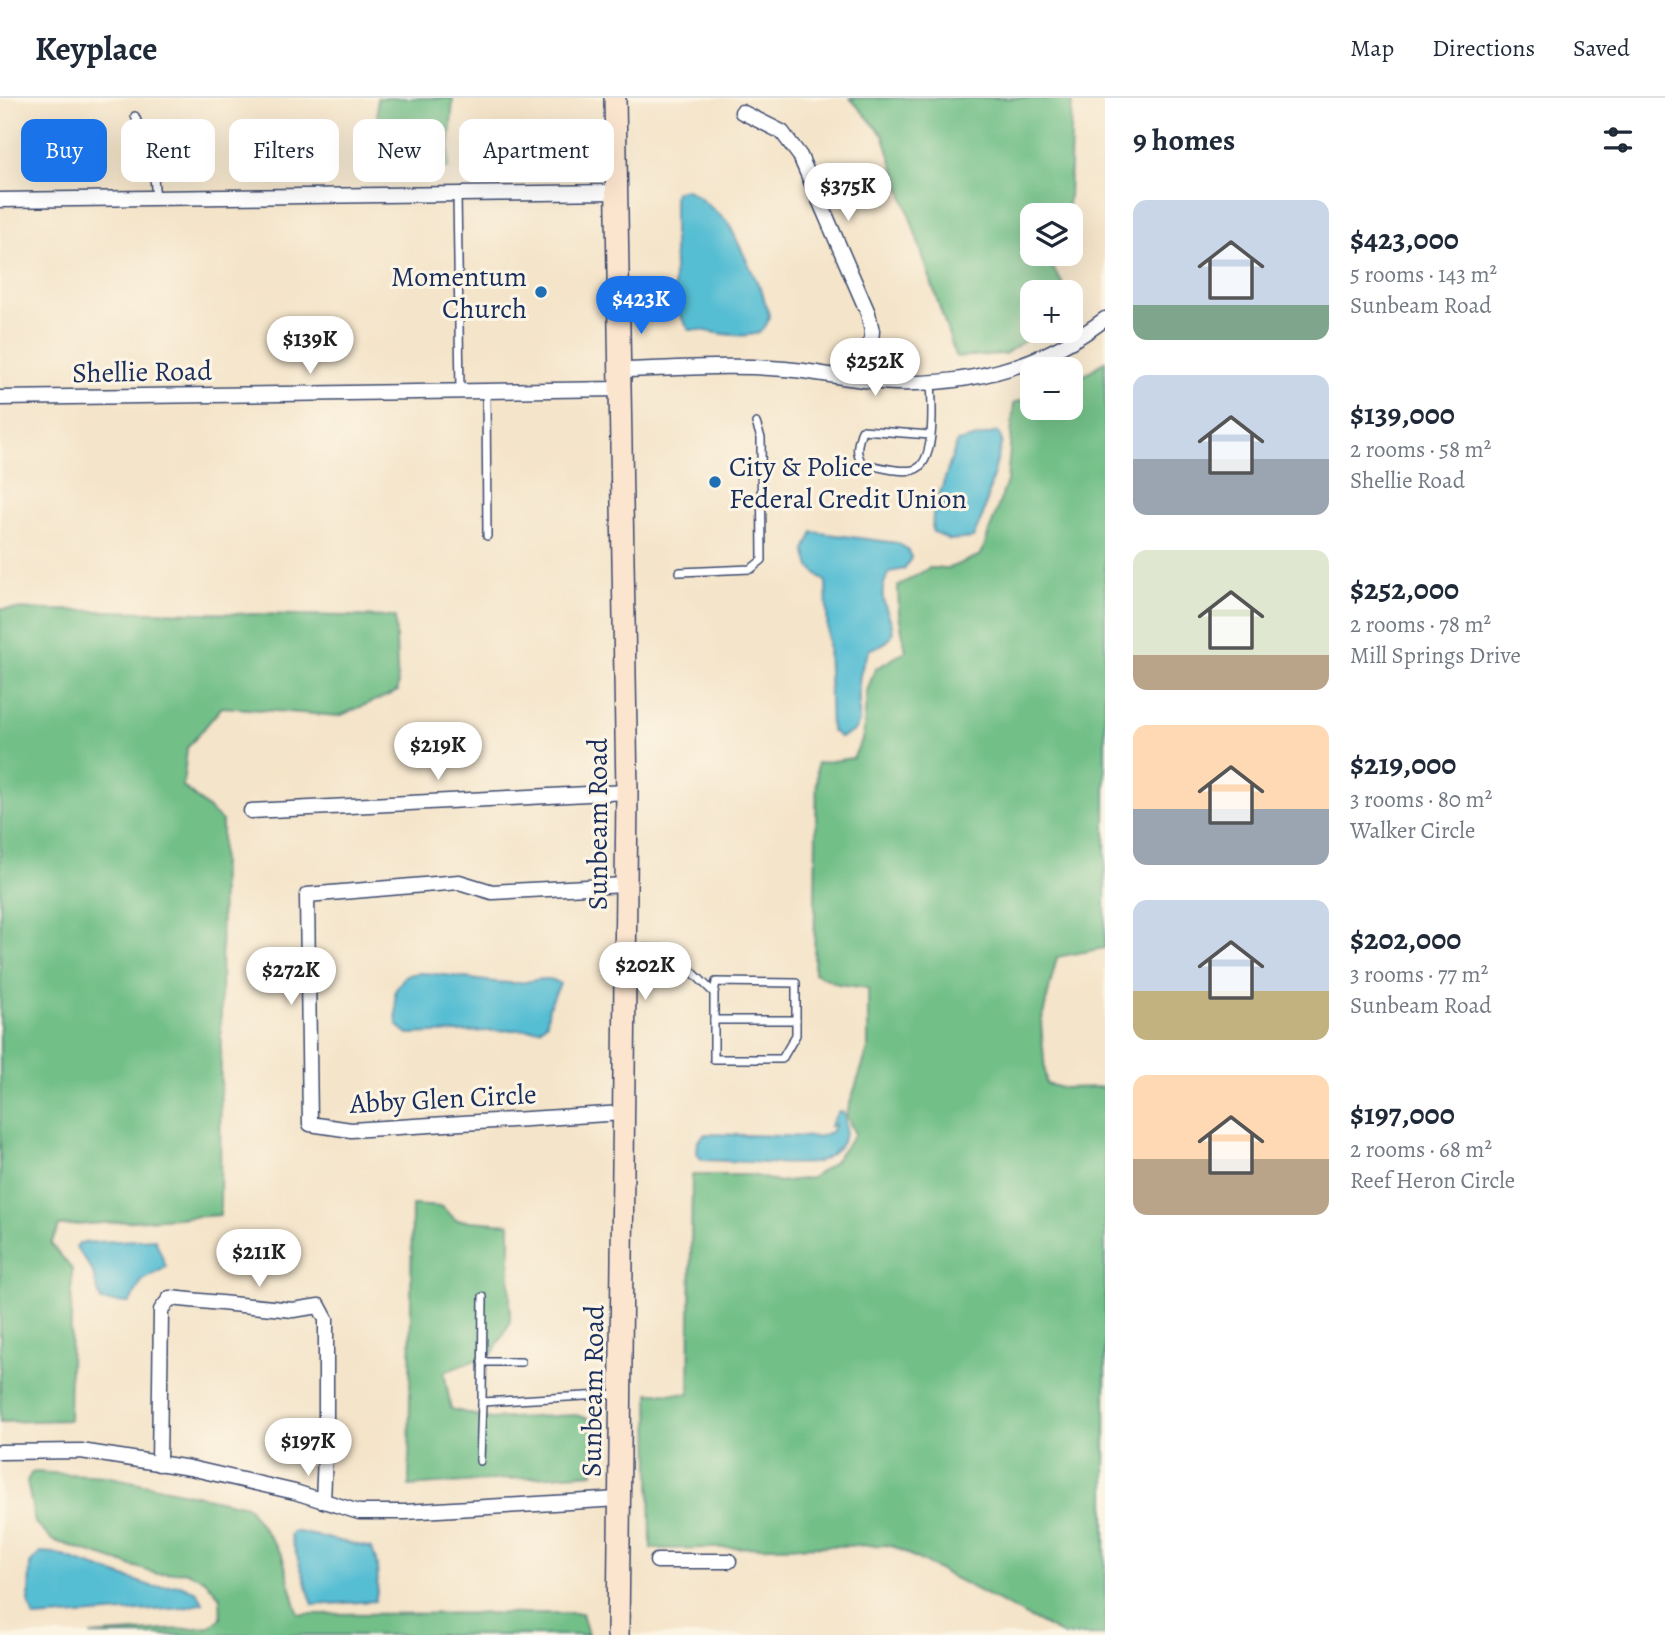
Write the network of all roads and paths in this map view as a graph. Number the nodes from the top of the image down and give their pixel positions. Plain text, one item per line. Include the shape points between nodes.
1 (615, 98) edge
2 (742, 112) dead end
3 (135, 116) dead end
4 (617, 192) junction
5 (457, 193) junction
6 (156, 198) junction
7 (0, 200) edge
8 (1105, 319) edge
9 (621, 379) junction
10 (867, 380) junction
11 (931, 382) junction
12 (486, 390) junction
13 (460, 391) junction
14 (0, 398) edge
15 (756, 423) dead end
16 (930, 435) junction
17 (487, 536) dead end
18 (680, 572) dead end
19 (626, 792) junction
20 (251, 811) dead end
21 (625, 885) junction
22 (625, 948) junction
23 (714, 993) junction
24 (714, 1020) junction
25 (796, 1020) junction
26 (623, 1113) junction
27 (483, 1297) dead end
28 (482, 1362) junction
29 (521, 1362) dead end
30 (620, 1394) junction
31 (482, 1402) junction
32 (0, 1452) edge
33 (480, 1461) dead end
34 (159, 1464) junction
35 (619, 1499) junction
36 (323, 1501) junction
37 (657, 1561) dead end
38 (729, 1561) dead end
39 (618, 1635) edge

1 - 4 street, Sunbeam Road
2 - 10 street via 782,132 800,156 868,313 872,331
3 - 6 lane via 152,158
4 - 5 street
4 - 9 street, Sunbeam Road
5 - 6 street
5 - 13 lane
6 - 7 street
8 - 11 street, Shellie Road via 1023,365 963,381
9 - 10 street, Shellie Road via 785,368
9 - 12 street, Shellie Road
9 - 19 street, Sunbeam Road
10 - 11 street, Shellie Road
11 - 16 lane
12 - 13 street, Shellie Road
12 - 17 lane
13 - 14 street, Shellie Road
15 - 18 lane via 761,438 762,561 751,569
16 - 16 lane via 927,459 910,471 863,464 858,457 862,430
19 - 20 street
19 - 21 street, Sunbeam Road
21 - 22 street, Sunbeam Road
21 - 26 street, Abby Glen Circle via 492,892 459,882 307,895 310,1124 351,1130
22 - 23 lane via 669,948
22 - 26 street, Sunbeam Road
23 - 24 lane
23 - 25 lane via 716,982 796,983
24 - 25 lane
24 - 25 lane via 714,1059 782,1059 796,1035
26 - 30 street, Sunbeam Road
27 - 28 lane
28 - 29 lane
28 - 31 lane
30 - 31 lane
30 - 35 street, Sunbeam Road
31 - 33 lane
32 - 34 street via 81,1451
34 - 36 street
34 - 36 street via 161,1310 170,1298 293,1310 319,1306 326,1319
35 - 36 street via 405,1512 359,1512
35 - 39 street, Sunbeam Road
37 - 38 street

